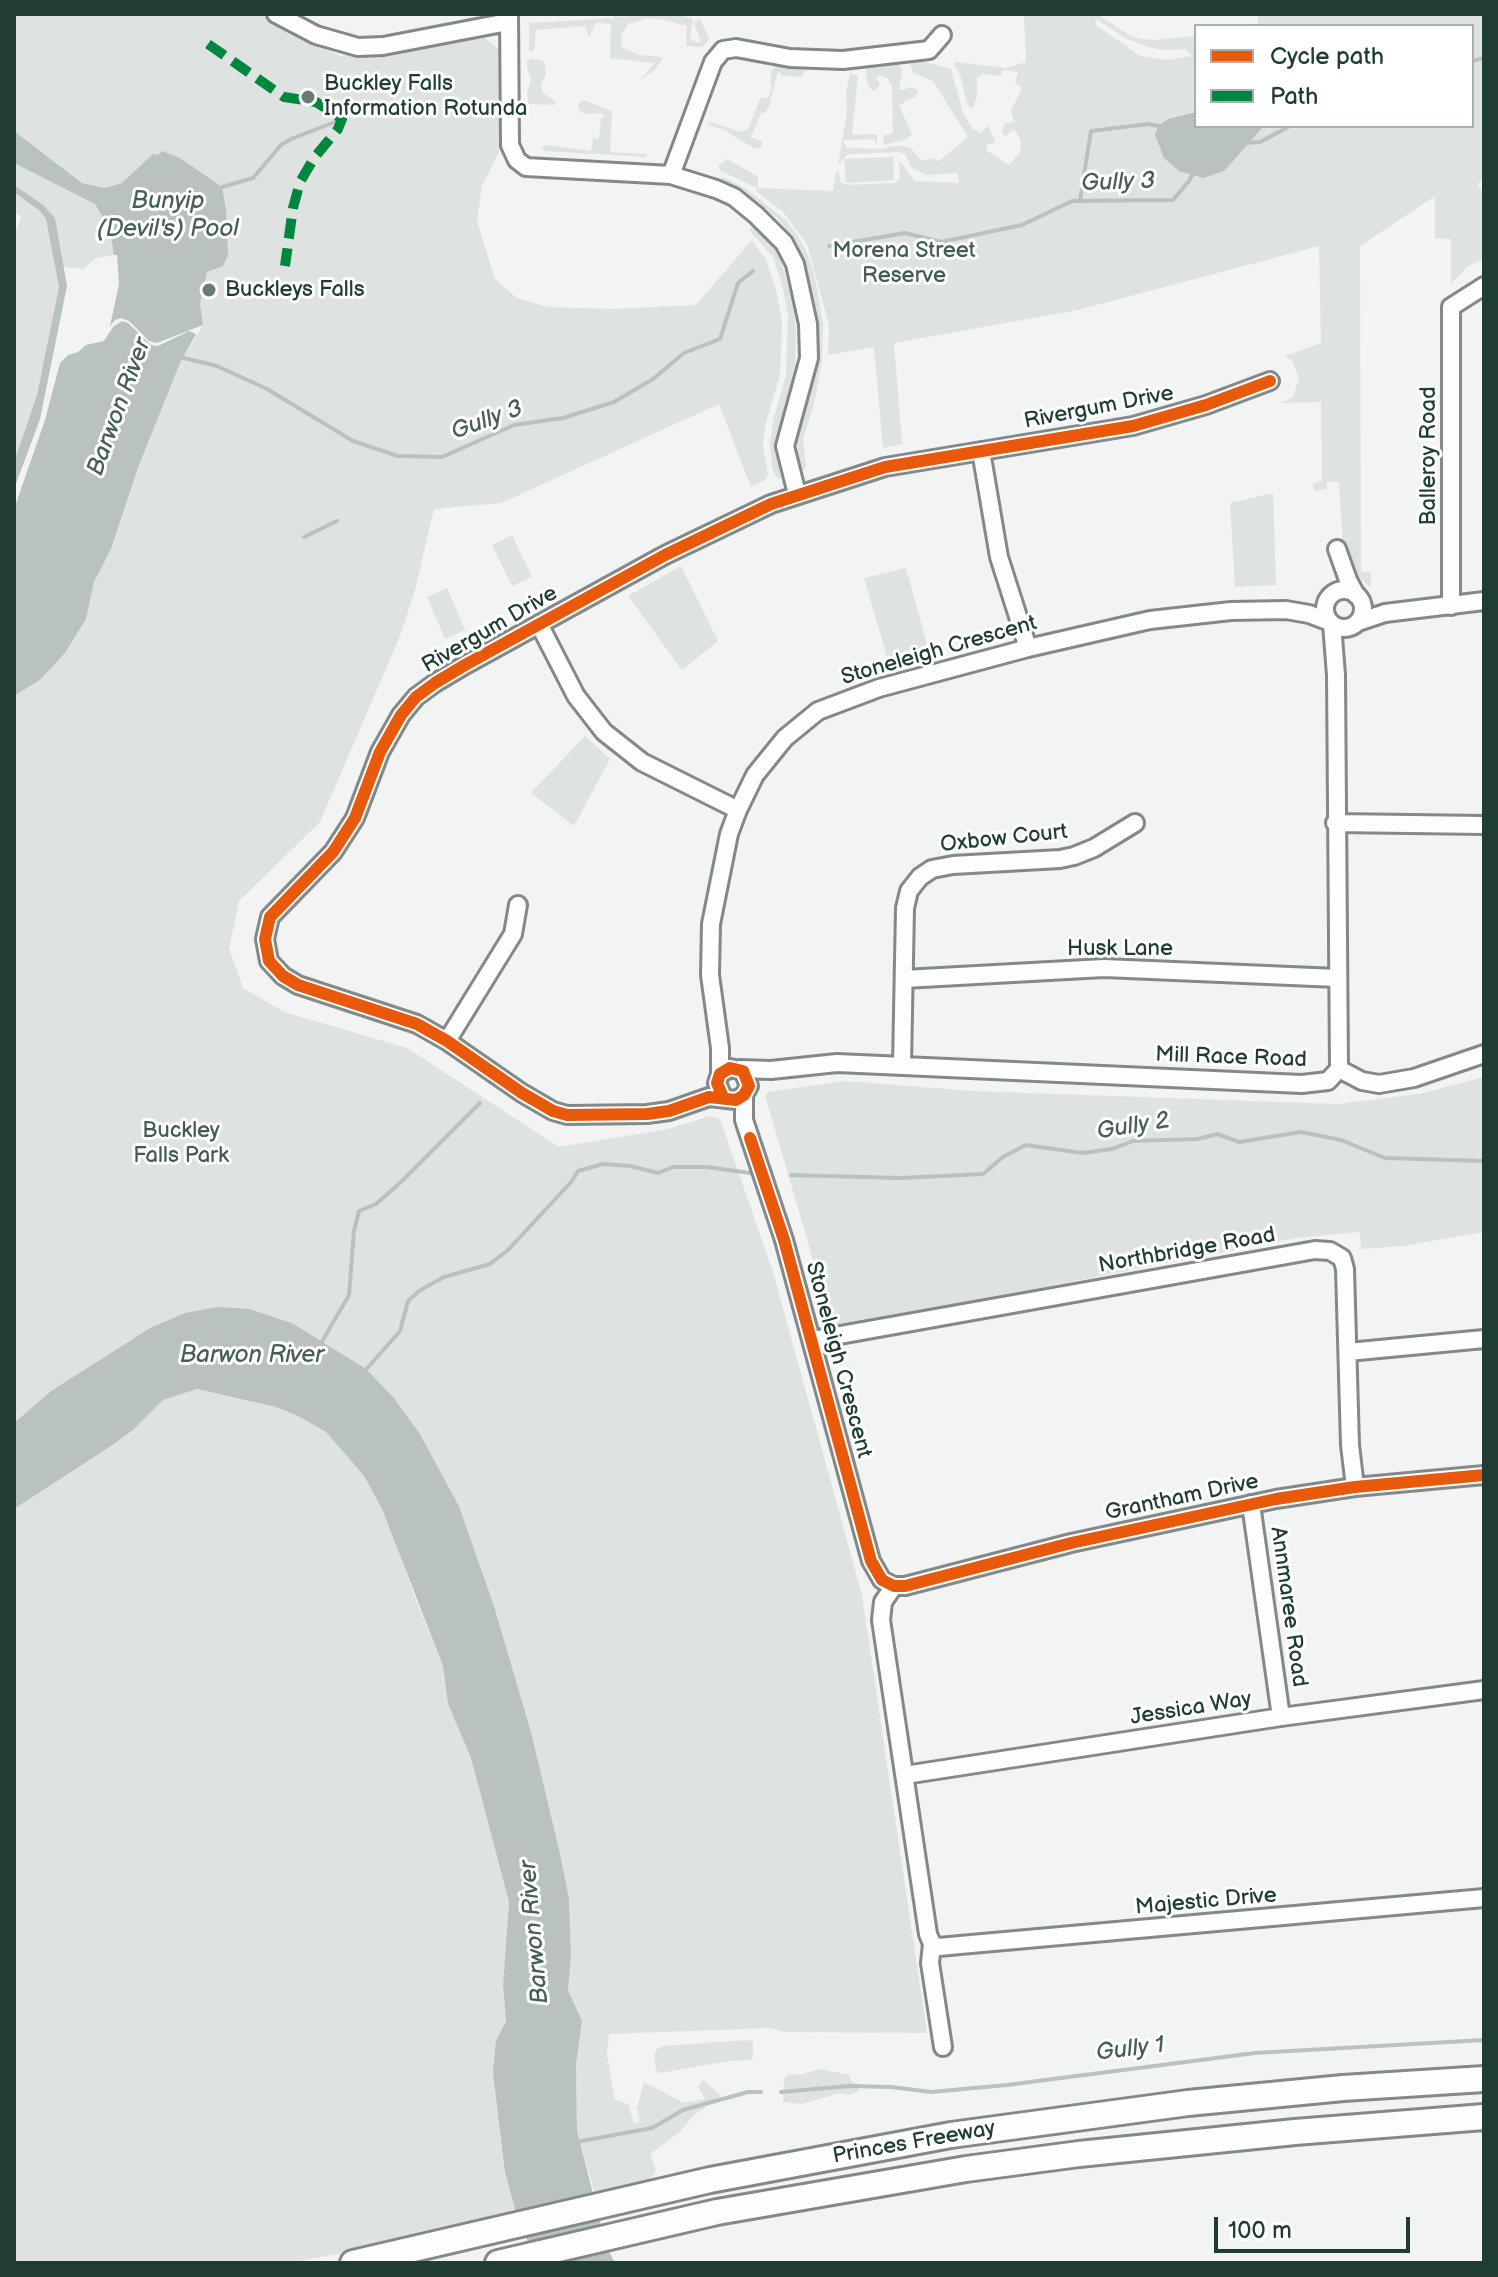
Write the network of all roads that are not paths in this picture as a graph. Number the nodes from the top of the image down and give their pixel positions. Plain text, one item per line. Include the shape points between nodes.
1 (276, 14) edge
2 (508, 18) edge
3 (942, 35) dead end
4 (671, 175) junction
5 (1484, 286) edge
6 (1270, 381) dead end
7 (981, 451) junction
8 (797, 494) junction
9 (1357, 595) junction
10 (1331, 596) junction
11 (1484, 601) edge
12 (1451, 606) junction
13 (1286, 610) junction
14 (1404, 610) junction
15 (1331, 623) junction
16 (1357, 623) junction
17 (539, 624) junction
18 (1028, 648) junction
19 (1336, 675) junction
20 (738, 810) junction
21 (1135, 823) dead end
22 (1335, 823) junction
23 (1484, 825) edge
24 (518, 905) dead end
25 (1337, 978) junction
26 (904, 979) junction
27 (447, 1041) junction
28 (1484, 1054) edge
29 (902, 1065) junction
30 (1339, 1069) junction
31 (771, 1070) junction
32 (727, 1082) junction
33 (746, 1091) junction
34 (744, 1120) junction
35 (1484, 1339) edge
36 (812, 1340) junction
37 (1348, 1352) junction
38 (1484, 1475) edge
39 (1355, 1487) junction
40 (1251, 1504) junction
41 (894, 1586) junction
42 (1484, 1690) edge
43 (1281, 1717) junction
44 (905, 1775) junction
45 (1484, 1898) edge
46 (932, 1944) junction
47 (943, 2047) dead end
48 (1484, 2079) edge
49 (1484, 2117) edge
50 (353, 2263) edge
51 (498, 2263) edge

1 - 2 street via 316,35 358,47
2 - 4 street via 510,145 517,160 526,167
3 - 4 street via 934,54 843,60 723,50 713,62
4 - 8 street via 734,197 778,236 795,264 809,350 785,446
5 - 12 street, Balleroy Road via 1451,307
6 - 7 street, Rivergum Drive via 1133,426
7 - 8 street, Rivergum Drive via 885,467
7 - 18 street via 999,557
8 - 17 street, Rivergum Drive via 721,526
9 - 10 street, Stoneleigh Crescent via 1344,590
9 - 10 street via 1337,549
9 - 14 street, Stoneleigh Crescent
9 - 16 street via 1363,609
10 - 13 street, Stoneleigh Crescent
10 - 15 street via 1325,611
11 - 12 street, Stoneleigh Crescent
12 - 14 street, Stoneleigh Crescent
13 - 15 street, Stoneleigh Crescent
13 - 18 street, Stoneleigh Crescent via 1150,620
14 - 16 street, Stoneleigh Crescent
15 - 16 street, Stoneleigh Crescent via 1344,628
15 - 19 street
16 - 19 street via 1346,639
17 - 20 street via 576,696 604,732 642,762
17 - 27 street, Rivergum Drive via 435,683 409,706 380,752 346,832 266,927 265,950 283,976 395,1015
18 - 20 street, Stoneleigh Crescent via 879,688 818,711 775,750
19 - 22 street, Mill Race Road
20 - 32 street, Stoneleigh Crescent via 711,924 710,975
21 - 26 street, Oxbow Court via 1074,856 953,865 920,877 905,908
22 - 23 street
22 - 25 street, Mill Race Road
24 - 27 street via 513,934
25 - 26 street, Husk Lane via 1104,968
25 - 30 street, Mill Race Road
26 - 29 street, Oxbow Court
27 - 32 street, Rivergum Drive via 522,1093 567,1115 647,1114 709,1097
28 - 30 street via 1379,1084
29 - 30 street, Mill Race Road via 1310,1084 1328,1081
29 - 31 street, Mill Race Road via 837,1063
31 - 32 street, Mill Race Road
31 - 33 street, Mill Race Road
32 - 33 street via 736,1100
32 - 33 street, Stoneleigh Crescent via 746,1075
32 - 34 street, Stoneleigh Crescent
33 - 34 street, Stoneleigh Crescent
34 - 36 street, Stoneleigh Crescent
35 - 37 street
36 - 37 street, Northbridge Road via 1315,1250 1342,1258
36 - 41 street, Stoneleigh Crescent via 871,1561 882,1580
37 - 39 street, Northbridge Road
38 - 39 street, Grantham Drive
39 - 40 street, Grantham Drive
40 - 41 street, Grantham Drive
40 - 43 street, Annmaree Road
41 - 44 street via 883,1602 881,1620
42 - 43 street, Jessica Way
43 - 44 street, Jessica Way
44 - 46 street
45 - 46 street, Majestic Drive
46 - 47 street via 930,1963
48 - 50 highway, Princes Freeway via 1343,2088 951,2135 710,2180
49 - 51 highway, Princes Freeway via 966,2169 717,2212

